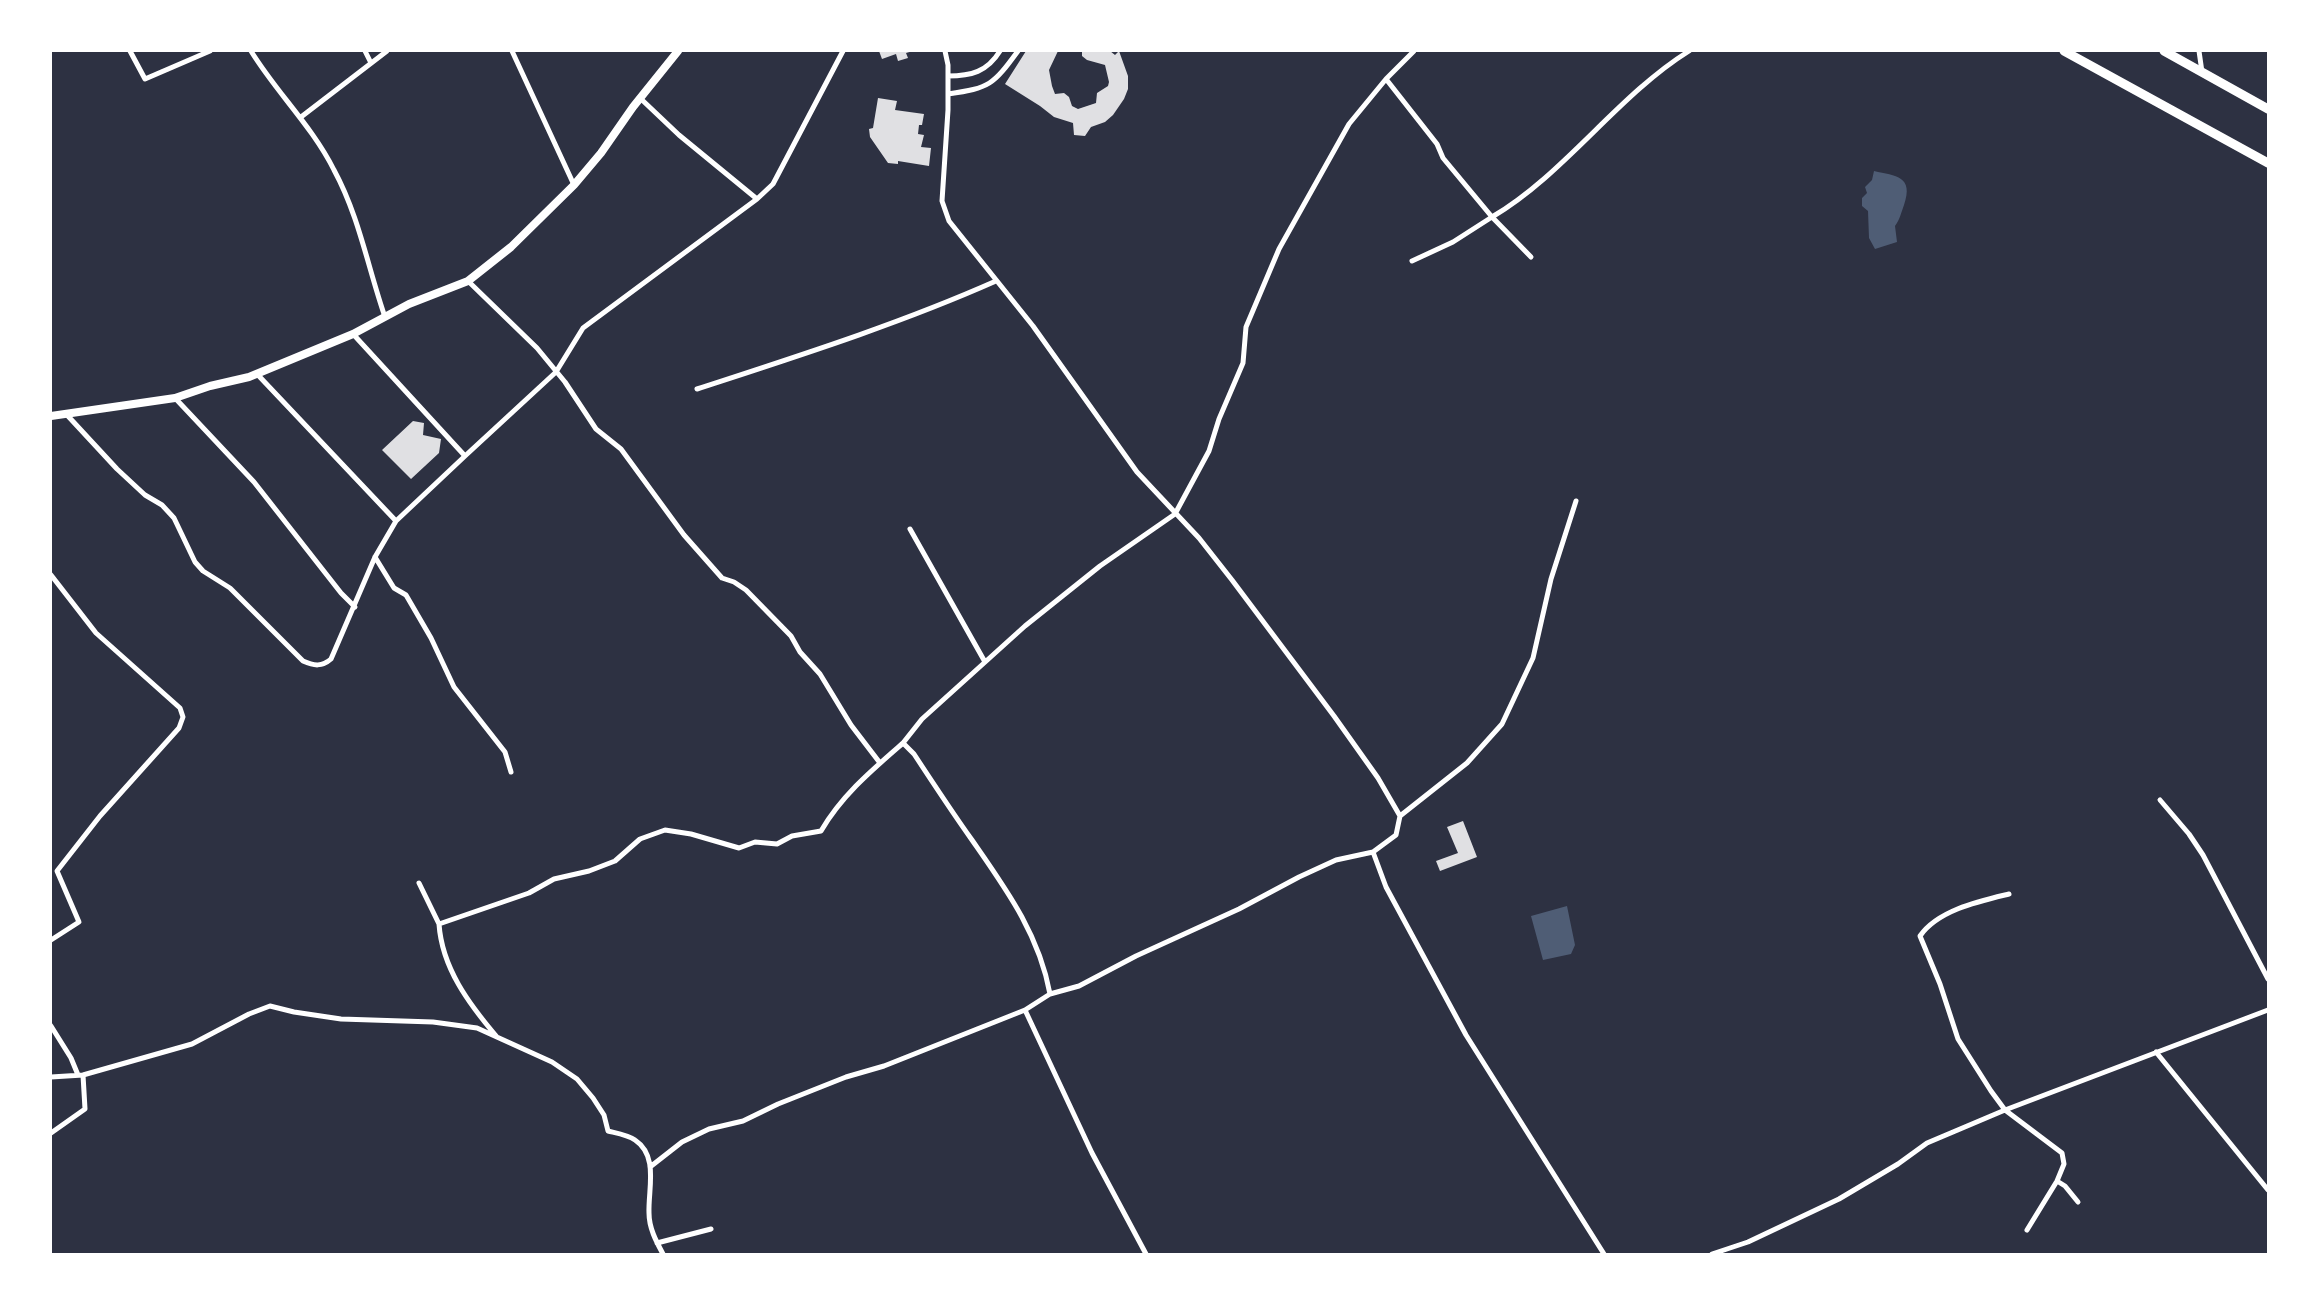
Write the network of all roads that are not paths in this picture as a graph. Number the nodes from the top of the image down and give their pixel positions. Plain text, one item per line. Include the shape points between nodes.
1 (130, 51) edge
2 (210, 51) edge
3 (251, 51) edge
4 (365, 51) edge
5 (387, 51) edge
6 (512, 51) edge
7 (678, 51) edge
8 (843, 51) edge
9 (945, 51) edge
10 (1000, 51) edge
11 (1018, 51) edge
12 (1414, 51) edge
13 (1689, 51) edge
14 (2064, 51) edge
15 (2164, 51) edge
16 (2199, 51) edge
17 (372, 63) junction
18 (2202, 72) junction
19 (948, 76) junction
20 (1386, 79) junction
21 (948, 94) junction
22 (640, 98) junction
23 (2268, 109) edge
24 (301, 117) junction
25 (2268, 163) edge
26 (574, 185) junction
27 (757, 199) junction
28 (1492, 217) junction
29 (1531, 257) dead end
30 (1412, 261) dead end
31 (468, 281) junction
32 (996, 281) junction
33 (385, 317) junction
34 (353, 334) junction
35 (556, 372) junction
36 (257, 374) junction
37 (697, 388) dead end
38 (175, 398) junction
39 (67, 415) junction
40 (51, 416) edge
41 (465, 456) junction
42 (1576, 501) dead end
43 (1175, 514) junction
44 (396, 521) junction
45 (910, 529) dead end
46 (375, 557) junction
47 (51, 575) edge
48 (355, 607) junction
49 (985, 662) junction
50 (903, 743) junction
51 (880, 763) junction
52 (510, 772) dead end
53 (2160, 800) dead end
54 (1400, 817) junction
55 (1373, 852) junction
56 (419, 883) dead end
57 (2009, 894) dead end
58 (439, 924) junction
59 (51, 940) edge
60 (2268, 979) edge
61 (1050, 994) junction
62 (1025, 1010) junction
63 (2268, 1010) edge
64 (51, 1026) edge
65 (497, 1037) junction
66 (2156, 1052) junction
67 (81, 1075) junction
68 (51, 1077) edge
69 (2005, 1110) junction
70 (51, 1133) edge
71 (650, 1167) junction
72 (2057, 1181) junction
73 (2268, 1190) edge
74 (2078, 1202) dead end
75 (711, 1228) dead end
76 (2027, 1230) dead end
77 (657, 1243) junction
78 (663, 1254) edge
79 (1146, 1254) edge
80 (1604, 1254) edge
81 (1712, 1254) edge

1 - 2 street via 145,79
3 - 24 street
4 - 17 street
5 - 17 street
6 - 26 street
7 - 22 main road
8 - 27 street via 773,184
9 - 19 street
10 - 19 street via 980,72
11 - 21 street via 996,80
12 - 20 street
13 - 28 street via 1662,68 1535,185
14 - 25 highway
15 - 18 highway
16 - 18 street
17 - 24 street
18 - 23 highway
19 - 21 street
20 - 28 street
20 - 43 street via 1349,124 1279,249 1246,327 1242,363 1209,451
21 - 32 street via 942,201 949,221
22 - 26 main road
22 - 27 street
24 - 33 street via 352,205
26 - 31 main road via 512,247
27 - 35 street via 583,328
28 - 29 street
28 - 30 street
31 - 33 main road
31 - 35 street
32 - 37 street via 852,338
32 - 43 street via 1137,472
33 - 34 main road
34 - 36 main road
34 - 41 street
35 - 41 street
35 - 51 street via 596,429 621,449 722,578 746,590 791,636
36 - 38 main road
36 - 44 street
38 - 39 main road
38 - 48 street via 254,482
39 - 40 main road
39 - 48 street via 117,469 174,518 203,571 230,588 303,661 318,665 331,659
41 - 44 street
42 - 54 street via 1532,658 1502,723 1467,763
43 - 49 street via 1100,566
43 - 54 street via 1199,538 1334,716
44 - 46 street
45 - 49 street
46 - 48 street
46 - 52 street via 394,588 406,595 454,687 505,752
47 - 59 street via 96,633 180,708 183,718 57,871 79,922
49 - 50 street via 922,719
50 - 51 street
50 - 61 street via 1005,887 1034,939
51 - 58 street via 851,790 821,831 777,844 755,842 738,848 666,830 640,839 615,861 554,879 529,893
53 - 60 street via 2203,855
54 - 55 street via 1396,835
55 - 61 street via 1336,860 1079,986
55 - 80 street via 1386,887 1466,1035
56 - 58 street
57 - 69 street via 1955,910 1920,936 1958,1038
58 - 65 street via 440,942 457,985
61 - 62 street
62 - 71 street via 743,1121 709,1129 682,1142
62 - 79 street via 1092,1153
63 - 66 street
64 - 67 street
65 - 67 street via 466,1026 341,1019 270,1006 192,1044
65 - 71 street via 577,1079 604,1115 608,1131 635,1140
66 - 69 street
66 - 73 street
67 - 68 street
67 - 70 street via 85,1109
69 - 72 street via 2062,1153 2064,1164
69 - 81 street via 1927,1143 1839,1199
71 - 77 street via 649,1213
72 - 74 street
72 - 76 street
75 - 77 street
77 - 78 street

